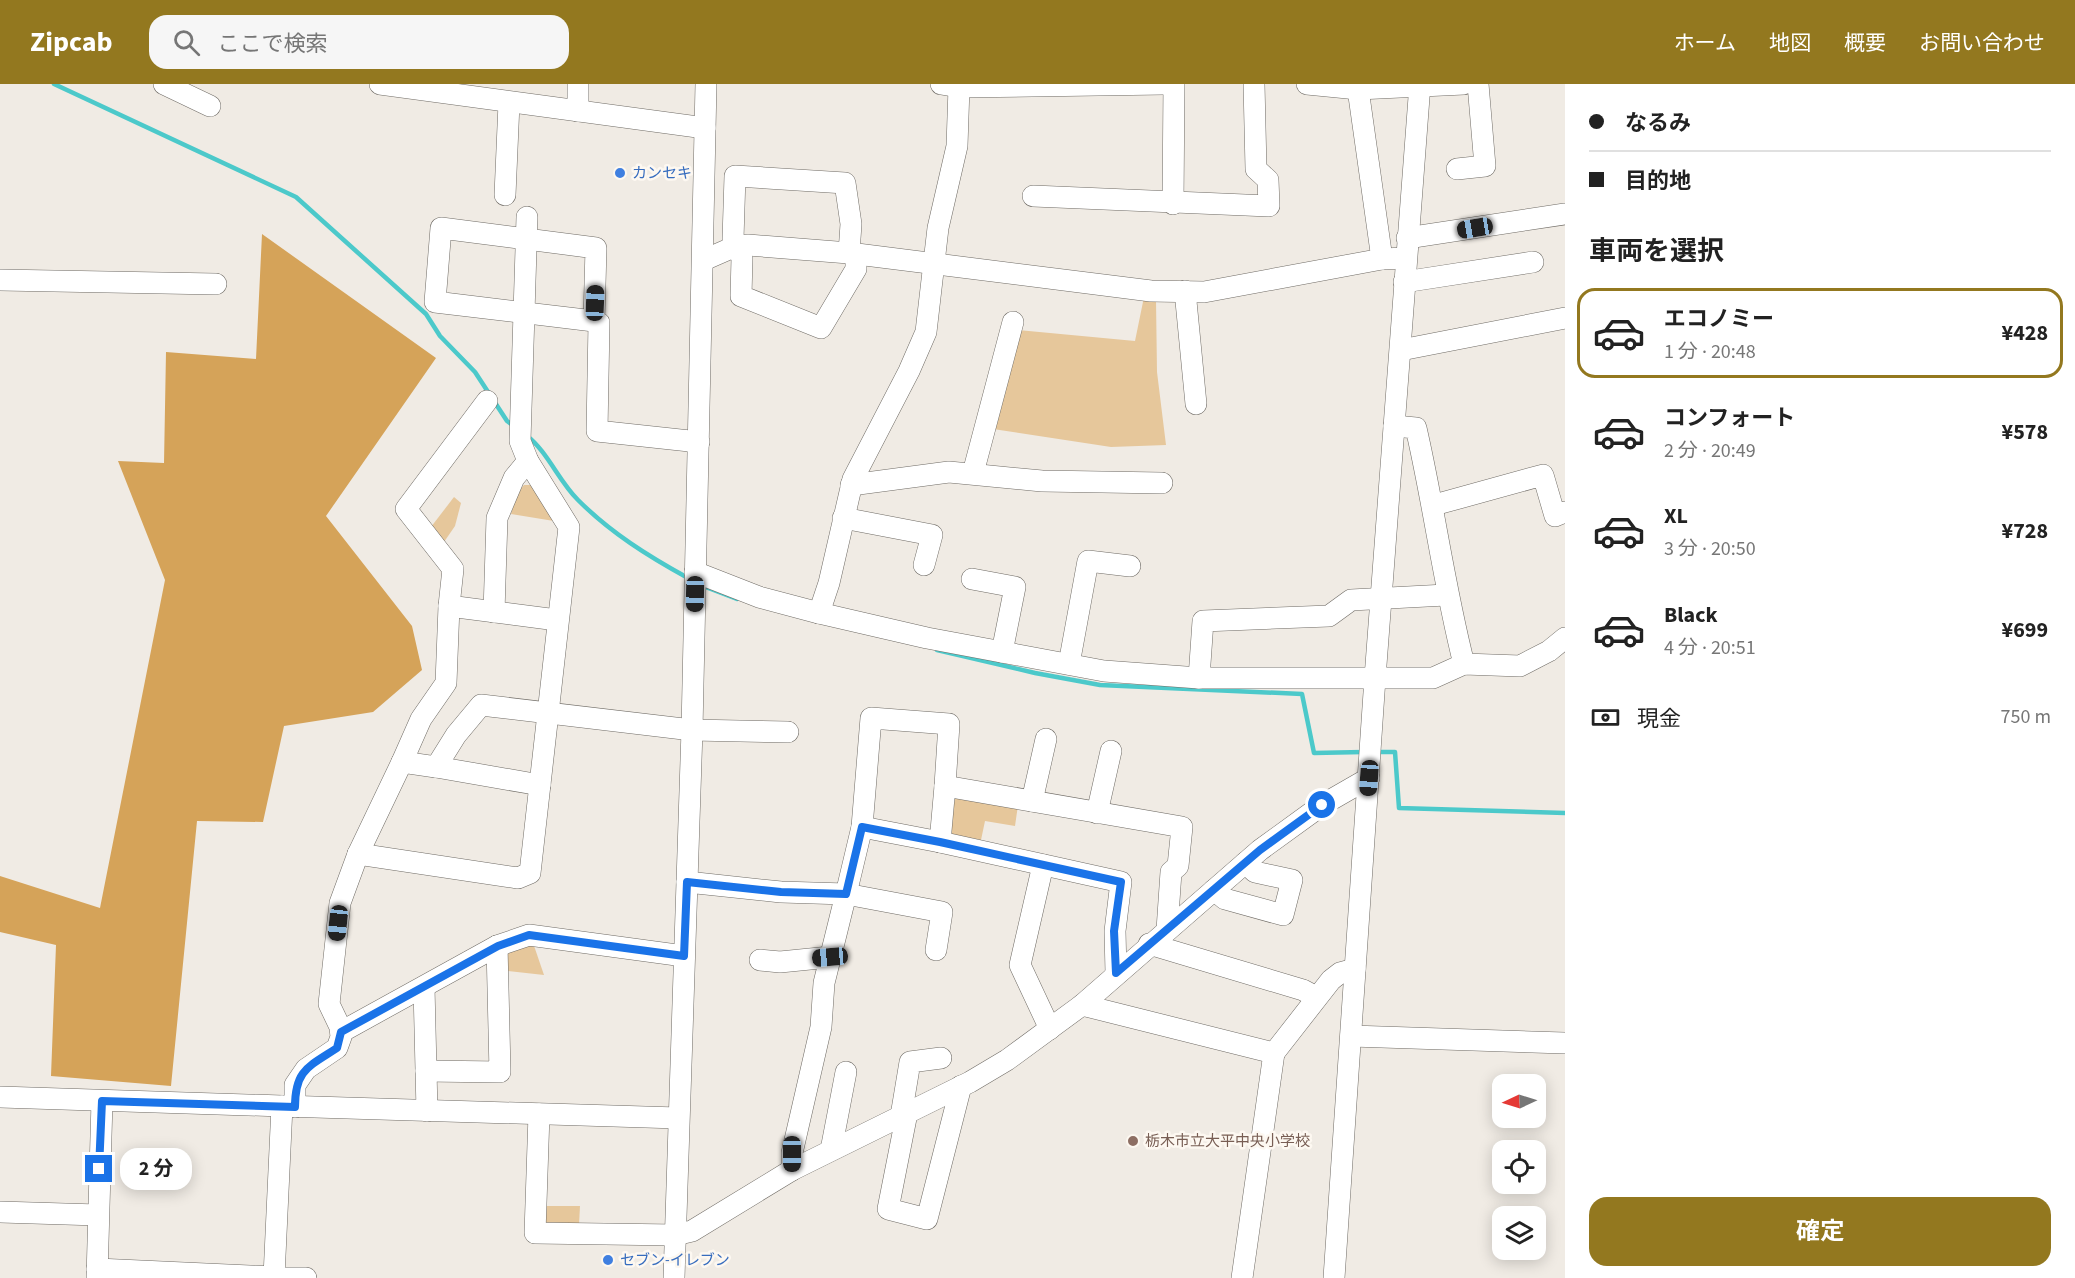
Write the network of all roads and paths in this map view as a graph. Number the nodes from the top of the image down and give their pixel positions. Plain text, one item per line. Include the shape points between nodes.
1 (164, 84) edge
2 (380, 84) edge
3 (578, 84) edge
4 (706, 84) edge
5 (1164, 84) edge
6 (1174, 84) edge
7 (1254, 84) edge
8 (1307, 84) edge
9 (1454, 84) edge
10 (1478, 84) edge
11 (1420, 85) edge
12 (950, 86) edge
13 (1358, 89) junction
14 (501, 96) edge
15 (210, 106) dead end
16 (578, 111) junction
17 (705, 128) junction
18 (1457, 169) dead end
19 (505, 195) dead end
20 (1033, 196) dead end
21 (1173, 204) junction
22 (1565, 214) edge
23 (527, 217) dead end
24 (526, 239) junction
25 (736, 246) junction
26 (1407, 248) junction
27 (852, 253) junction
28 (1382, 259) junction
29 (704, 260) junction
30 (1533, 262) dead end
31 (932, 263) junction
32 (0, 280) edge
33 (1404, 282) junction
34 (216, 284) dead end
35 (1185, 291) junction
36 (522, 312) junction
37 (1565, 318) edge
38 (594, 321) junction
39 (1013, 322) dead end
40 (1401, 350) junction
41 (487, 401) dead end
42 (1196, 404) dead end
43 (1394, 426) junction
44 (699, 442) junction
45 (528, 461) junction
46 (973, 473) junction
47 (1162, 483) dead end
48 (851, 484) junction
49 (1434, 505) junction
50 (1565, 512) edge
51 (843, 518) junction
52 (924, 565) dead end
53 (1130, 566) dead end
54 (695, 572) junction
55 (972, 579) dead end
56 (1446, 595) junction
57 (1381, 600) junction
58 (449, 606) junction
59 (494, 612) junction
60 (819, 613) junction
61 (557, 620) junction
62 (1565, 638) edge
63 (1002, 652) junction
64 (1069, 664) junction
65 (1464, 664) junction
66 (1199, 678) junction
67 (1375, 678) junction
68 (547, 713) junction
69 (692, 730) junction
70 (788, 732) dead end
71 (1046, 740) dead end
72 (1111, 752) dead end
73 (402, 762) junction
74 (436, 767) junction
75 (1369, 778) junction
76 (540, 785) junction
77 (945, 786) junction
78 (1032, 801) junction
79 (1097, 813) junction
80 (862, 827) junction
81 (940, 842) junction
82 (358, 854) junction
83 (1245, 863) junction
84 (1043, 865) junction
85 (687, 882) junction
86 (1214, 890) junction
87 (846, 894) junction
88 (1167, 930) junction
89 (1149, 944) junction
90 (498, 946) junction
91 (936, 950) dead end
92 (684, 956) junction
93 (830, 957) junction
94 (760, 960) dead end
95 (1355, 969) junction
96 (1116, 973) junction
97 (424, 987) junction
98 (1316, 997) junction
99 (1082, 1005) junction
100 (1050, 1029) junction
101 (341, 1032) junction
102 (1351, 1036) junction
103 (1565, 1043) edge
104 (1274, 1053) junction
105 (941, 1058) dead end
106 (426, 1071) junction
107 (846, 1072) dead end
108 (961, 1086) junction
109 (0, 1097) edge
110 (102, 1101) junction
111 (289, 1107) junction
112 (427, 1111) junction
113 (539, 1114) junction
114 (904, 1114) junction
115 (678, 1118) junction
116 (831, 1150) junction
117 (792, 1170) junction
118 (0, 1212) edge
119 (98, 1215) junction
120 (675, 1235) junction
121 (97, 1274) edge
122 (169, 1275) edge
123 (274, 1278) edge
124 (306, 1278) edge
125 (674, 1278) edge
126 (1242, 1278) edge
127 (1334, 1278) edge

1 - 15 street
2 - 14 street
3 - 16 street
4 - 17 street
5 - 12 street
6 - 21 street
7 - 21 street via 1256,169 1268,180 1269,206
8 - 13 street
9 - 11 street
10 - 18 street via 1485,166
11 - 13 street
11 - 26 street
12 - 31 street via 957,146
13 - 28 street
14 - 16 street
14 - 19 street
16 - 17 street
17 - 29 street
20 - 21 street
22 - 26 street
23 - 24 street
24 - 36 street
24 - 36 street via 441,228 435,302
24 - 38 street via 596,248
25 - 27 street
25 - 27 street via 742,258 741,296 821,328 856,269
25 - 27 street via 735,176 845,183
25 - 29 street
26 - 28 street
26 - 33 street
27 - 31 street
28 - 35 street via 1203,292
29 - 44 street
30 - 33 street
31 - 35 street via 1151,291
31 - 48 street via 926,332
32 - 34 street
33 - 40 street
35 - 42 street
36 - 38 street
36 - 45 street via 520,441
37 - 40 street
38 - 44 street via 599,323 597,431
39 - 46 street
40 - 43 street
41 - 58 street via 406,509 453,569
43 - 49 street via 1416,428
43 - 57 street
44 - 54 street
45 - 59 street via 514,478 497,518
45 - 61 street via 569,527
46 - 47 street via 1042,481
46 - 48 street via 949,472
48 - 51 street
49 - 50 street via 1543,475 1555,516
49 - 56 street
51 - 52 street via 932,535
51 - 60 street
53 - 64 street via 1088,561
54 - 60 street via 759,597
54 - 69 street
55 - 63 street via 1015,587
56 - 57 street
56 - 65 street
57 - 66 street via 1351,600 1329,616 1203,621
57 - 67 street
58 - 59 street
58 - 73 street via 446,683 421,719
59 - 61 street
60 - 63 street
61 - 68 street
62 - 65 street via 1520,666
63 - 64 street
64 - 66 street
65 - 67 street via 1434,678
66 - 67 street
67 - 75 street
68 - 69 street
68 - 74 street via 481,705
68 - 76 street
69 - 70 street
69 - 85 street
71 - 78 street
72 - 79 street
73 - 74 street
73 - 82 street
74 - 76 street
75 - 83 street via 1322,805
75 - 95 street
76 - 82 street via 530,873 525,876
77 - 78 street
77 - 80 street via 949,724 871,718
77 - 81 street
78 - 79 street
79 - 88 street via 1182,827 1178,866 1170,872
80 - 81 street
80 - 87 street
81 - 84 street
82 - 101 street via 340,903 330,993 329,1004
83 - 86 street
83 - 86 street via 1255,872 1292,880 1283,915 1225,899
84 - 96 street via 1121,882 1114,931
84 - 100 street via 1020,965
85 - 87 street
85 - 92 street
86 - 88 street
87 - 91 street via 942,912
87 - 93 street
88 - 89 street
89 - 96 street
89 - 98 street
90 - 92 street via 529,935
90 - 97 street
90 - 106 street via 500,1072
92 - 115 street
93 - 94 street
93 - 117 street via 821,1027 792,1154
95 - 98 street via 1340,973
95 - 102 street
96 - 99 street
97 - 101 street
97 - 106 street
98 - 104 street
99 - 100 street
99 - 104 street
100 - 108 street
101 - 111 street via 337,1048 306,1069 295,1085
102 - 103 street
102 - 127 street
104 - 126 street
105 - 114 street via 910,1062
106 - 112 street
107 - 116 street
108 - 114 street
108 - 114 street via 927,1219 888,1209
109 - 110 street
110 - 111 street
110 - 119 street
111 - 112 street
111 - 123 street
112 - 113 street
113 - 115 street
113 - 120 street via 535,1233
114 - 116 street
115 - 120 street
116 - 117 street
117 - 120 street via 705,1225
118 - 119 street
119 - 121 street
120 - 125 street
121 - 122 street
122 - 123 street
123 - 124 street

